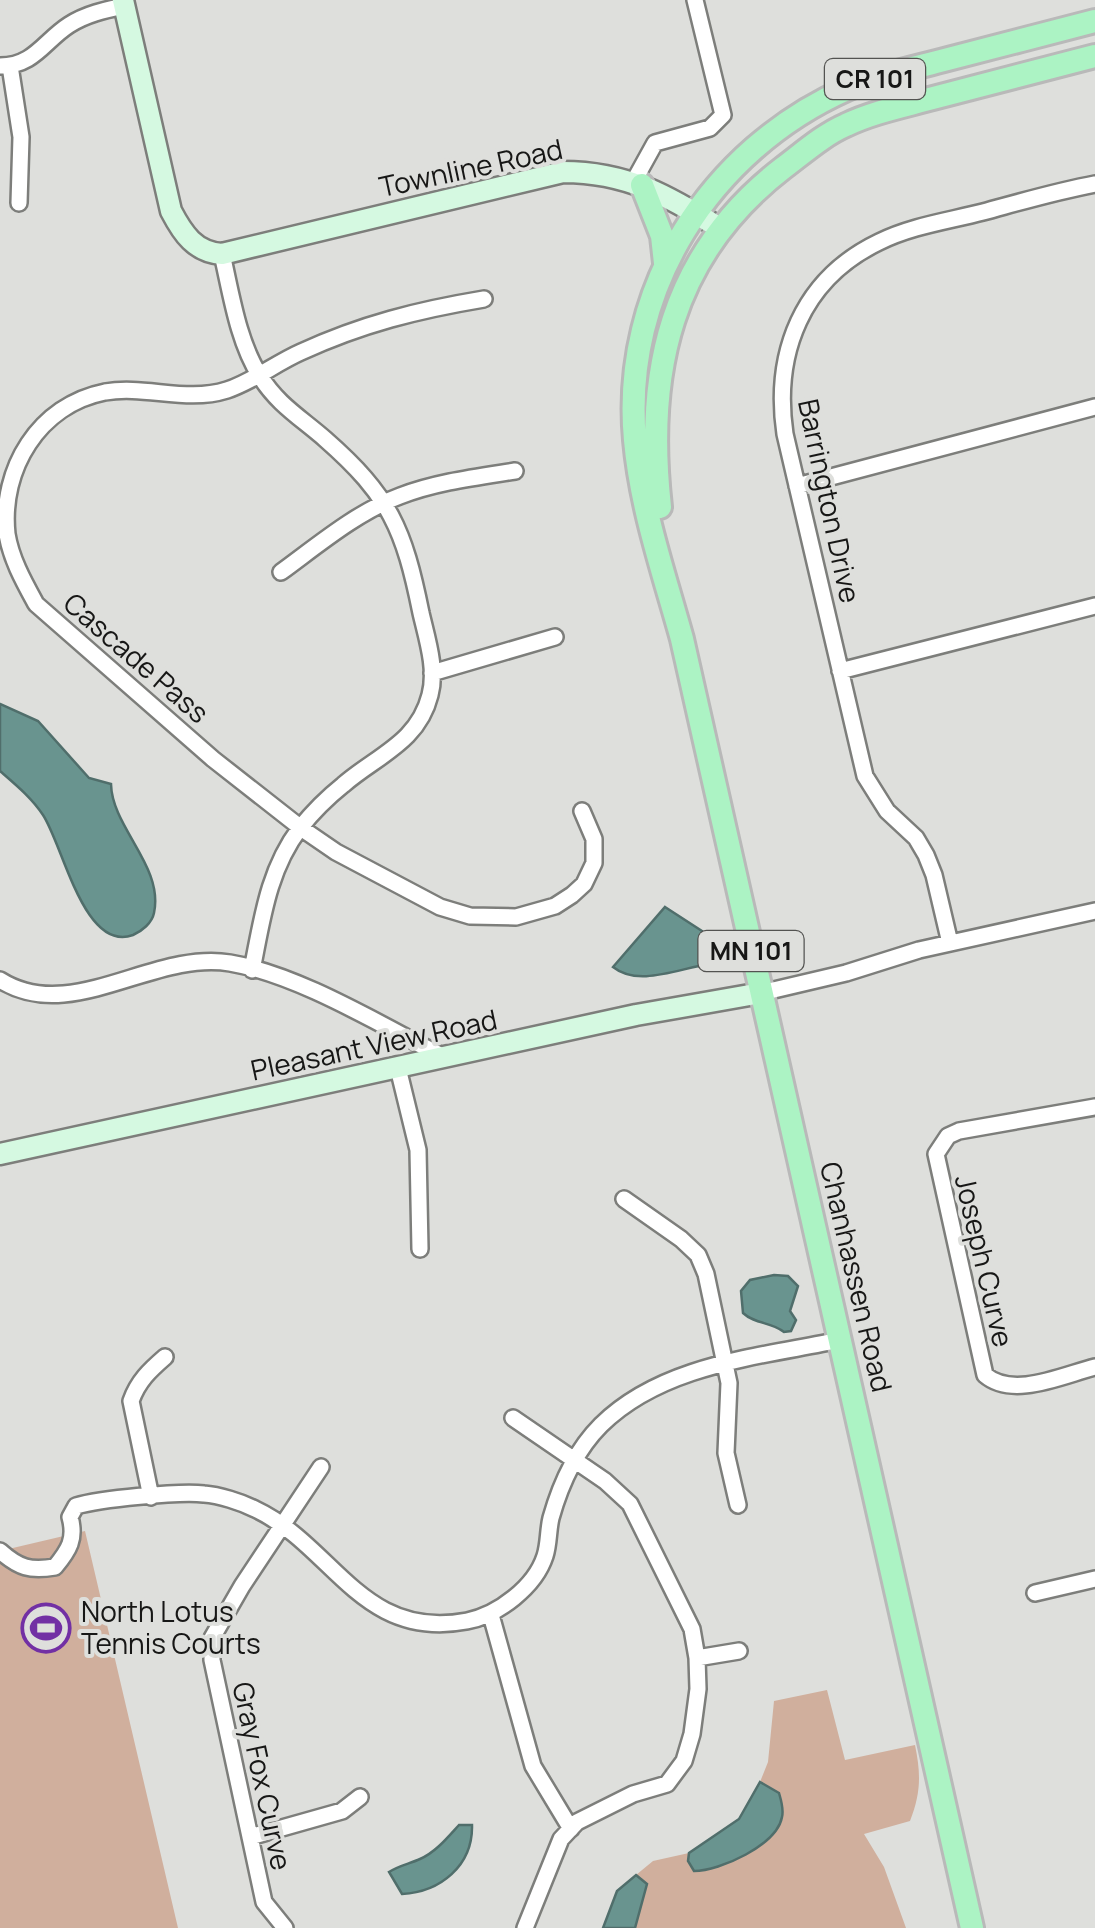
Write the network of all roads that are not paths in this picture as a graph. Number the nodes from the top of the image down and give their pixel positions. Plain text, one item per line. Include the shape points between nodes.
1 (695, 0) edge
2 (124, 3) edge
3 (1095, 21) edge
4 (1095, 56) edge
5 (5, 66) edge
6 (638, 183) junction
7 (1095, 184) edge
8 (19, 202) dead end
9 (694, 212) junction
10 (722, 230) junction
11 (222, 254) junction
12 (665, 266) junction
13 (484, 298) dead end
14 (258, 374) junction
15 (1095, 408) edge
16 (515, 471) dead end
17 (5, 476) edge
18 (797, 486) junction
19 (385, 504) junction
20 (281, 572) dead end
21 (1095, 606) edge
22 (555, 637) dead end
23 (682, 639) junction
24 (840, 671) junction
25 (432, 673) junction
26 (582, 811) dead end
27 (301, 828) junction
28 (1095, 910) edge
29 (950, 943) junction
30 (252, 970) junction
31 (0, 980) edge
32 (761, 993) junction
33 (446, 1058) junction
34 (398, 1068) junction
35 (1095, 1107) edge
36 (0, 1154) edge
37 (624, 1198) dead end
38 (420, 1250) dead end
39 (840, 1340) junction
40 (166, 1357) dead end
41 (725, 1364) junction
42 (1095, 1366) edge
43 (512, 1418) dead end
44 (574, 1462) junction
45 (321, 1467) dead end
46 (151, 1497) junction
47 (738, 1505) dead end
48 (284, 1528) junction
49 (0, 1551) edge
50 (1095, 1579) edge
51 (1035, 1592) dead end
52 (491, 1615) junction
53 (739, 1651) dead end
54 (697, 1658) junction
55 (360, 1797) dead end
56 (570, 1829) junction
57 (250, 1837) junction
58 (285, 1928) edge
59 (524, 1928) edge
60 (972, 1928) edge

1 - 6 street via 723,115 710,128 655,144
2 - 5 street via 84,17 45,50
2 - 11 street via 171,212 192,242
3 - 9 main road, CR 101 via 890,74 824,100 760,142
4 - 10 main road, CR 101 / CR 101 via 846,125 771,177
5 - 8 street via 21,137
6 - 9 street, Townline Road
6 - 11 street, Townline Road via 598,173 544,174
6 - 12 main road via 662,236
7 - 18 street, Barrington Drive via 904,232 831,276 797,322 781,377 780,406
9 - 10 street, Townline Road
9 - 12 main road, MN 101
10 - 23 main road, MN 101 via 671,325 657,398 656,469
11 - 14 street
12 - 23 main road, MN 101 via 639,342 634,438
13 - 14 street, Cascade Pass via 390,317
14 - 17 street, Cascade Pass via 210,395 122,390 88,397 56,413
14 - 19 street via 281,405 367,477
15 - 18 street
16 - 19 street
17 - 27 street, Cascade Pass via 7,535 36,604
18 - 24 street, Barrington Drive
19 - 20 street
19 - 25 street via 404,539
21 - 24 street
22 - 25 street
23 - 32 main road, Chanhassen Road / MN 101
24 - 29 street, Barrington Drive via 865,776 926,855
25 - 27 street via 424,715 409,736 343,784
26 - 27 street, Cascade Pass via 594,840 594,863 584,884 555,906 496,919 440,908
27 - 30 street via 271,877
28 - 29 street
29 - 32 street
30 - 31 street via 228,962 194,964 38,996
30 - 33 street via 324,996
32 - 33 street, Pleasant View Road
32 - 39 main road, Chanhassen Road / MN 101
33 - 34 street, Pleasant View Road
34 - 36 street, Pleasant View Road
34 - 38 street via 418,1150
35 - 42 street, Joseph Curve via 959,1131 936,1154 985,1375 1016,1386
37 - 41 street via 698,1255
39 - 41 street
39 - 60 main road, Chanhassen Road / MN 101
40 - 46 street via 146,1374 131,1401
41 - 44 street via 667,1380 627,1404 600,1426
41 - 47 street via 726,1453
43 - 44 street
44 - 52 street via 544,1558 524,1589
44 - 54 street via 630,1504 692,1629
45 - 48 street, Gray Fox Curve
46 - 48 street via 203,1493 255,1508
46 - 49 street via 76,1506 71,1548 55,1567 33,1571
48 - 52 street via 384,1613 422,1622
48 - 57 street, Gray Fox Curve via 212,1638
50 - 51 street
52 - 56 street via 532,1766
53 - 54 street
54 - 56 street via 692,1734 676,1772 667,1784 600,1809
55 - 57 street via 330,1815
56 - 59 street
57 - 58 street, Gray Fox Curve via 264,1902

